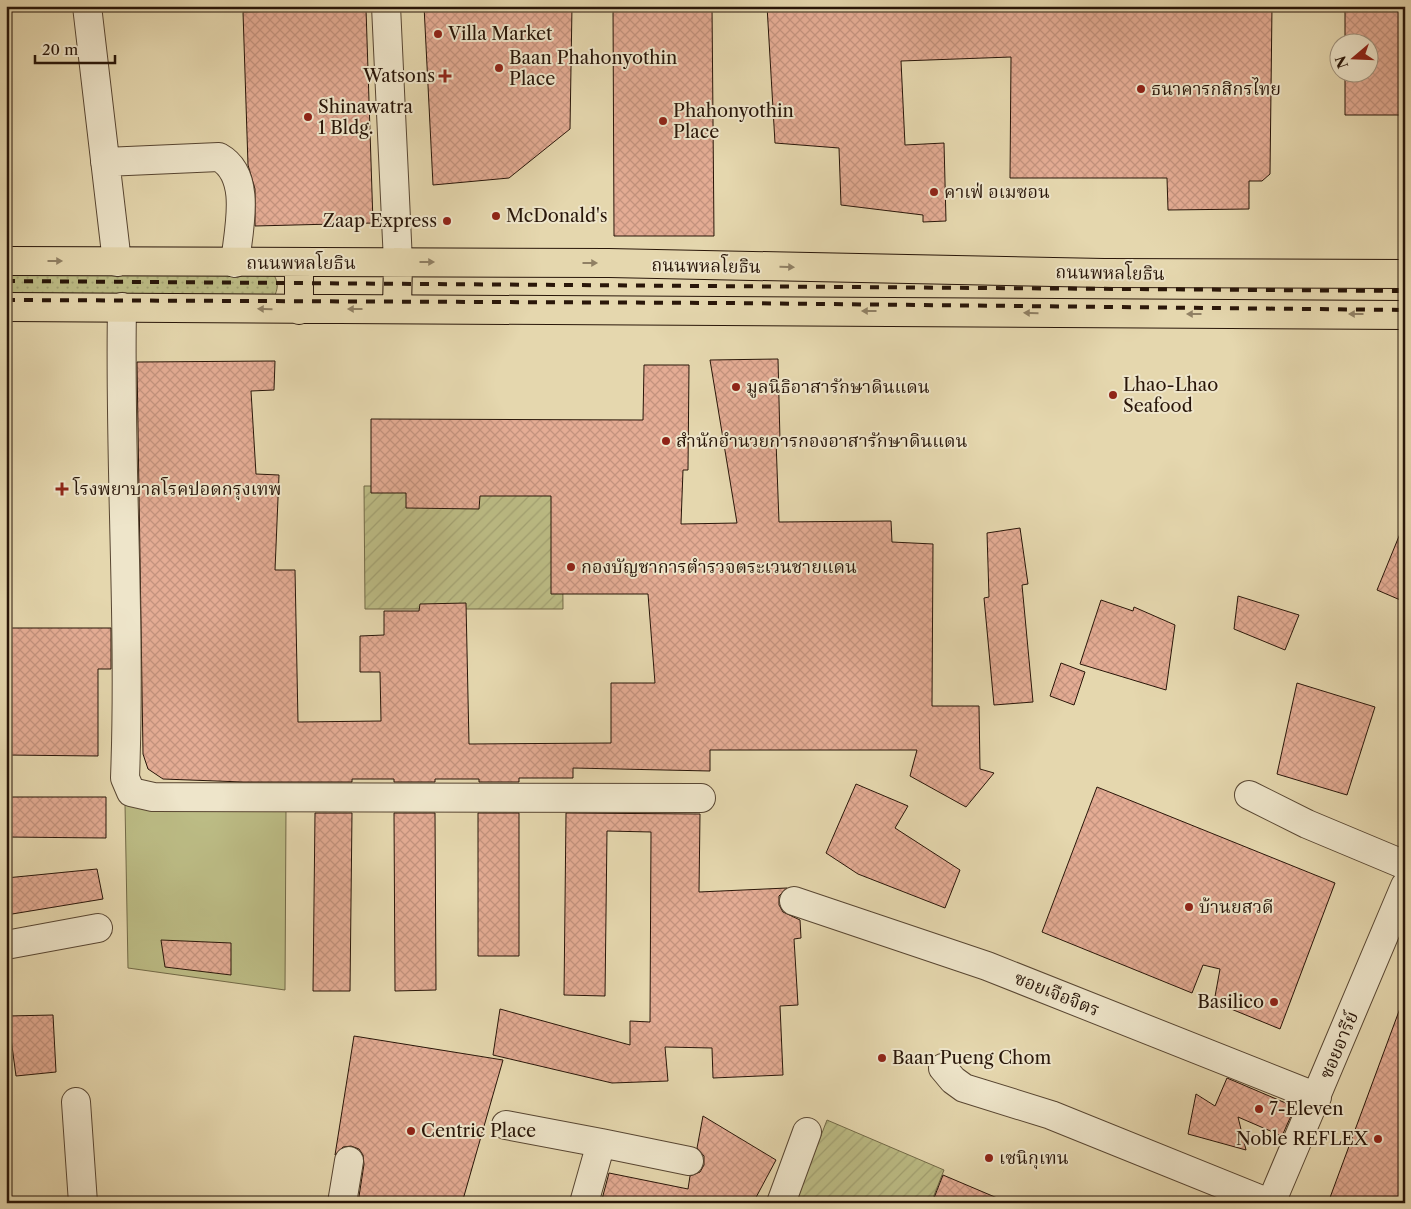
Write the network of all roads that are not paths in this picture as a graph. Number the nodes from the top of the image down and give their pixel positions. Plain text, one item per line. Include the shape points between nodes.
1 (87, 6) edge
2 (386, 6) edge
3 (105, 162) junction
4 (6, 261) edge
5 (117, 262) junction
6 (398, 262) junction
7 (235, 263) junction
8 (299, 263) junction
9 (975, 269) junction
10 (1405, 274) edge
11 (6, 307) edge
12 (122, 308) junction
13 (397, 309) junction
14 (299, 310) junction
15 (973, 312) junction
16 (1405, 314) edge
17 (1249, 795) dead end
18 (701, 798) dead end
19 (1405, 865) edge
20 (1405, 886) edge
21 (794, 901) dead end
22 (98, 928) dead end
23 (6, 945) edge
24 (943, 1068) dead end
25 (1317, 1097) junction
26 (76, 1102) dead end
27 (506, 1125) dead end
28 (807, 1132) dead end
29 (601, 1143) junction
30 (349, 1161) dead end
31 (688, 1161) dead end
32 (83, 1203) edge
33 (342, 1203) edge
34 (584, 1203) edge
35 (781, 1203) edge
36 (1270, 1203) edge

1 - 3 street
2 - 6 street
3 - 5 street
3 - 7 street via 219,157 232,166 239,188 240,219
4 -> 5 main road, ถนนพหลโยธิน
5 - 7 main road, ถนนพหลโยธิน
6 - 8 main road, ถนนพหลโยธิน
6 -> 9 main road, ถนนพหลโยธิน
6 - 13 main road
7 - 8 main road, ถนนพหลโยธิน
8 - 14 main road
9 - 10 main road, ถนนพหลโยธิน
9 - 15 main road
11 - 12 main road
14 -> 12 main road
12 - 18 street via 127,649 125,778 131,792 163,797
13 -> 14 main road
15 -> 13 main road
16 -> 15 main road
17 - 19 street via 1307,824
20 - 25 street, ซอยอารีย์
21 - 25 street, ซอยเจือจิตร via 987,966
22 - 23 street
24 - 36 street via 964,1088 1051,1115
25 - 36 street, ซอยอารีย์
26 - 32 street
27 - 29 street
28 - 35 street
29 - 31 street
29 - 34 street
30 - 33 street

